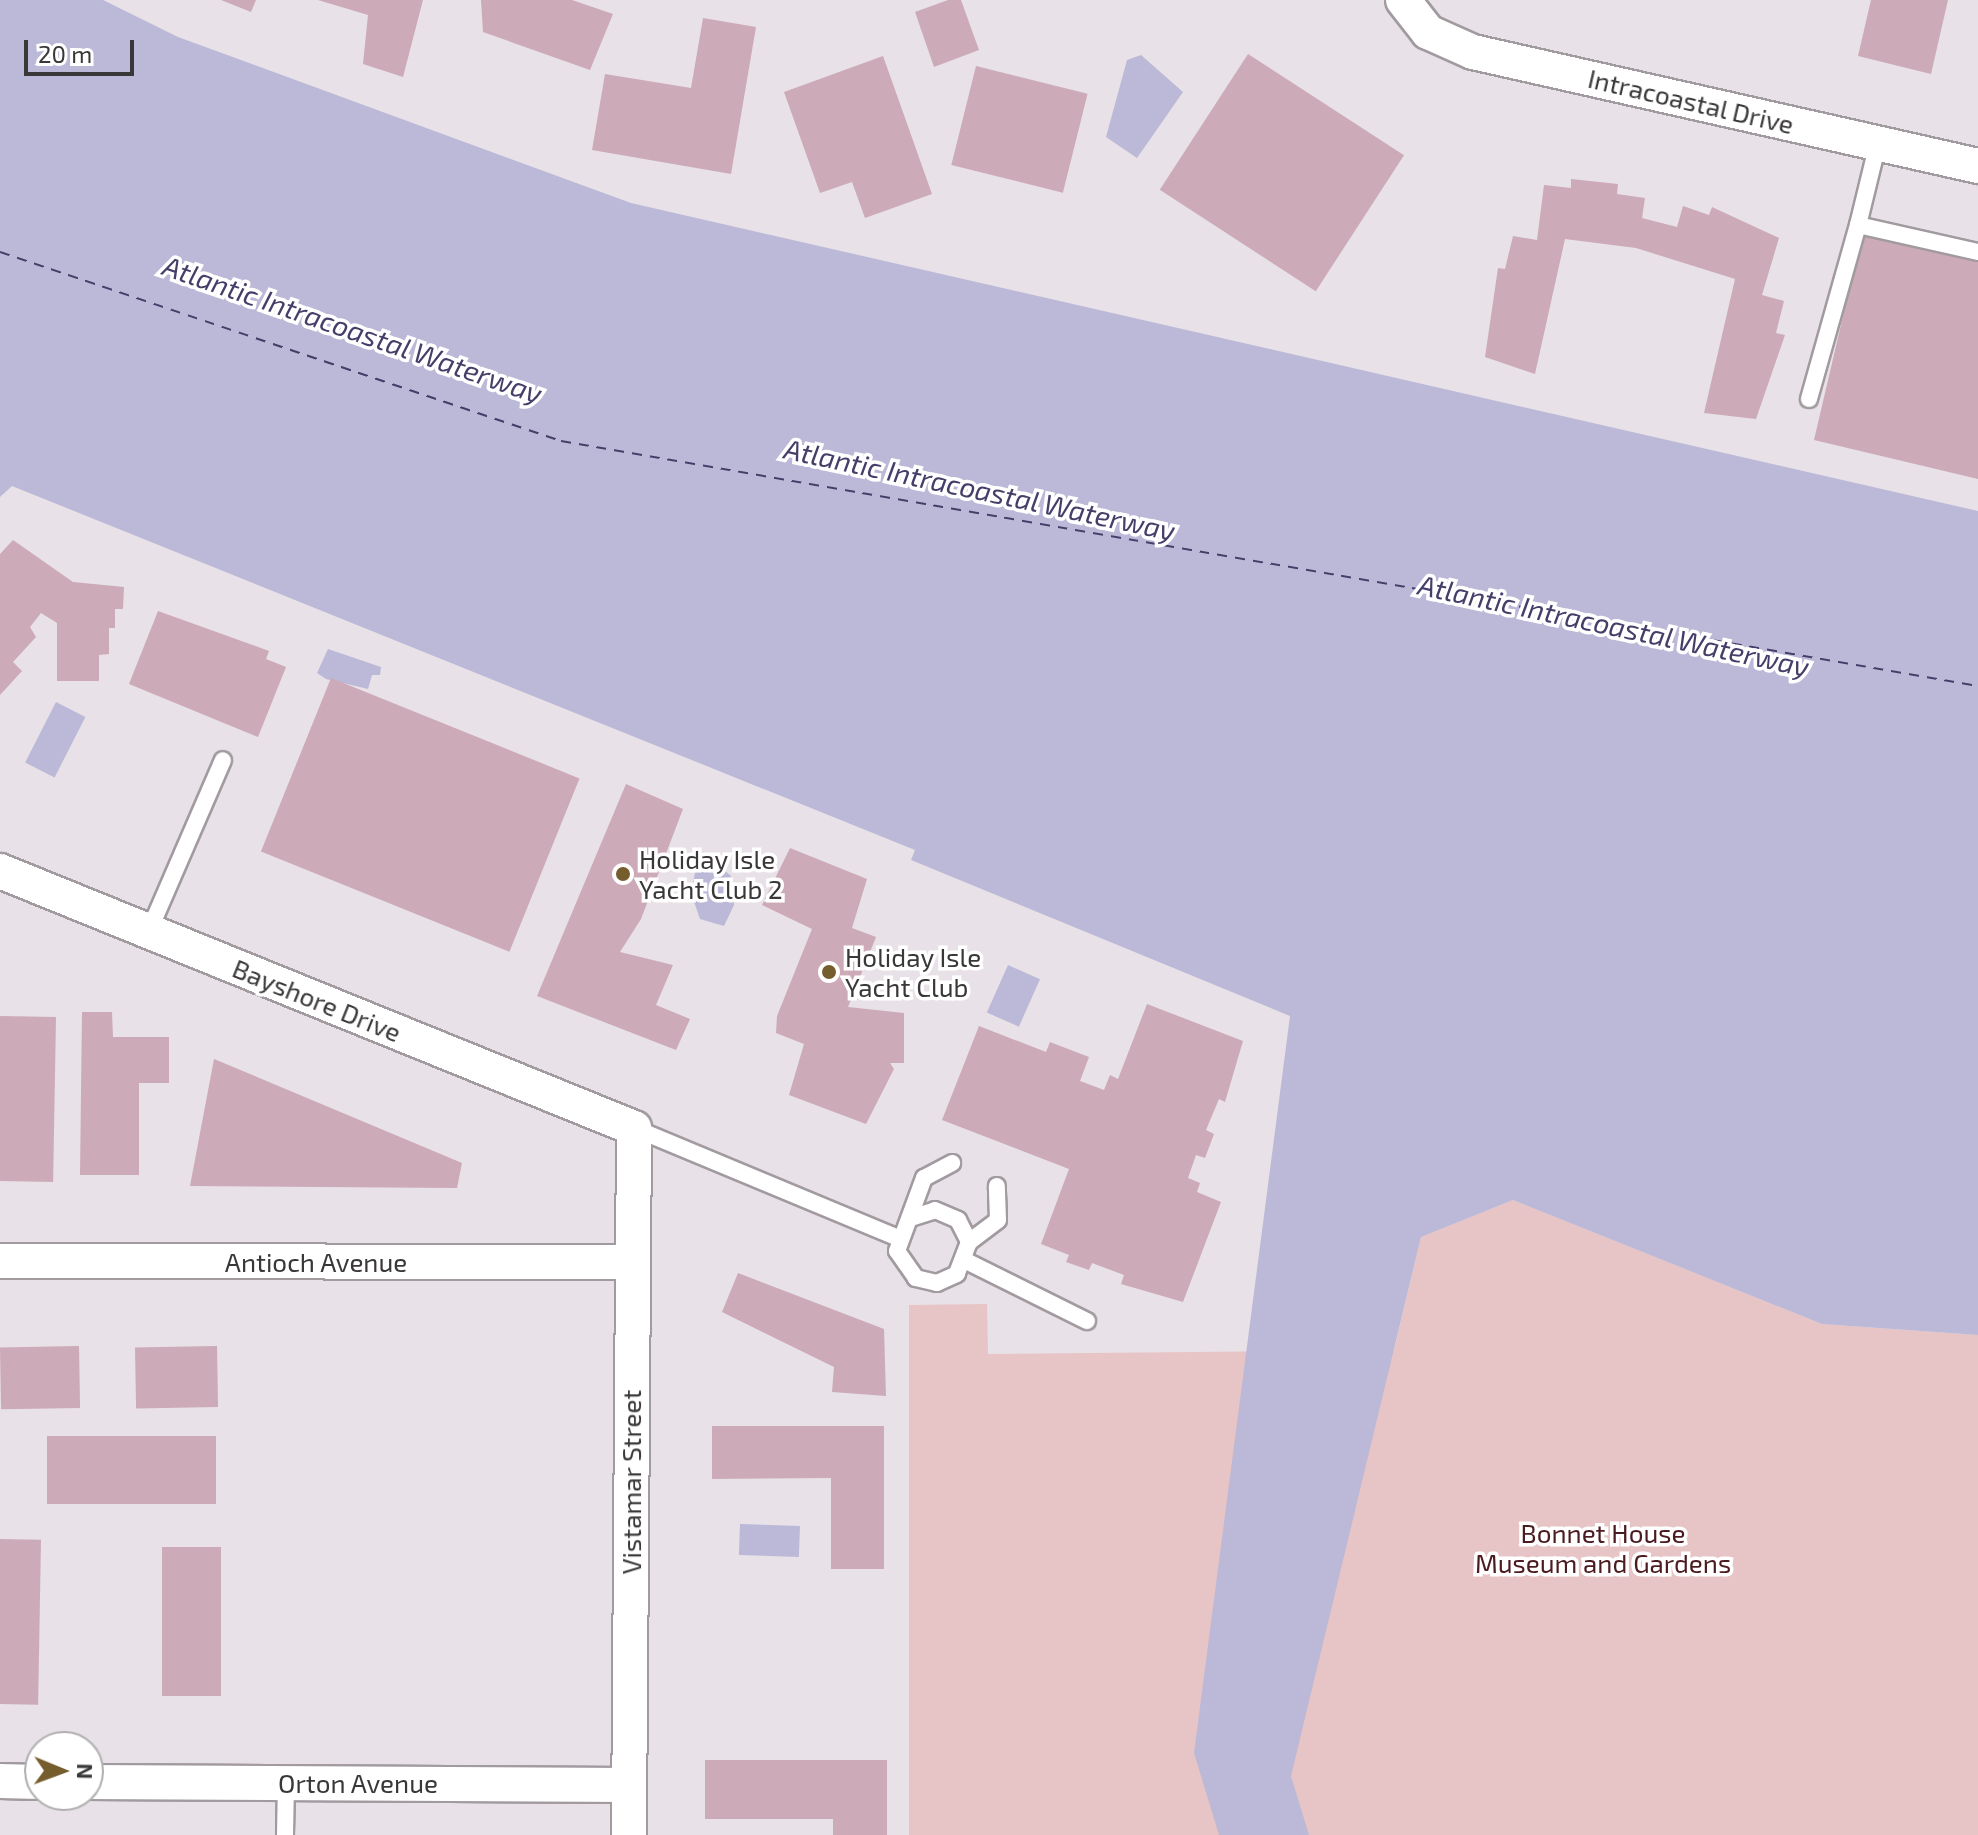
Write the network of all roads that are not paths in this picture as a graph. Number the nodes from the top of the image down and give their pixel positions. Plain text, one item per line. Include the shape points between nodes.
1 (1408, 8) edge
2 (1878, 143) junction
3 (1978, 166) edge
4 (1858, 225) junction
5 (1978, 252) edge
6 (1809, 399) dead end
7 (223, 760) dead end
8 (0, 871) edge
9 (149, 931) junction
10 (634, 1128) junction
11 (952, 1163) dead end
12 (997, 1186) dead end
13 (911, 1218) junction
14 (898, 1238) junction
15 (969, 1242) junction
16 (0, 1261) edge
17 (966, 1261) junction
18 (633, 1262) junction
19 (1087, 1321) dead end
20 (0, 1781) edge
21 (24, 1782) edge
22 (104, 1782) edge
23 (286, 1783) junction
24 (629, 1785) junction
25 (285, 1835) edge
26 (629, 1835) edge

1 - 2 street, Intracoastal Drive via 1473,52
2 - 3 street, Intracoastal Drive
2 - 4 lane
4 - 5 lane
4 - 6 lane
7 - 9 lane
8 - 9 street, Bayshore Drive
9 - 10 street, Bayshore Drive
10 - 14 lane
10 - 18 street, Vistamar Street
11 - 13 lane via 924,1178
12 - 15 lane via 998,1220
13 - 14 lane
13 - 15 lane via 947,1213
14 - 17 lane via 907,1271 926,1282 948,1280
15 - 17 lane
16 - 18 street, Antioch Avenue
17 - 19 lane
18 - 24 street, Vistamar Street
20 - 21 street
22 - 23 street, Orton Avenue
23 - 24 street, Orton Avenue
23 - 25 lane
24 - 26 street, Vistamar Street

